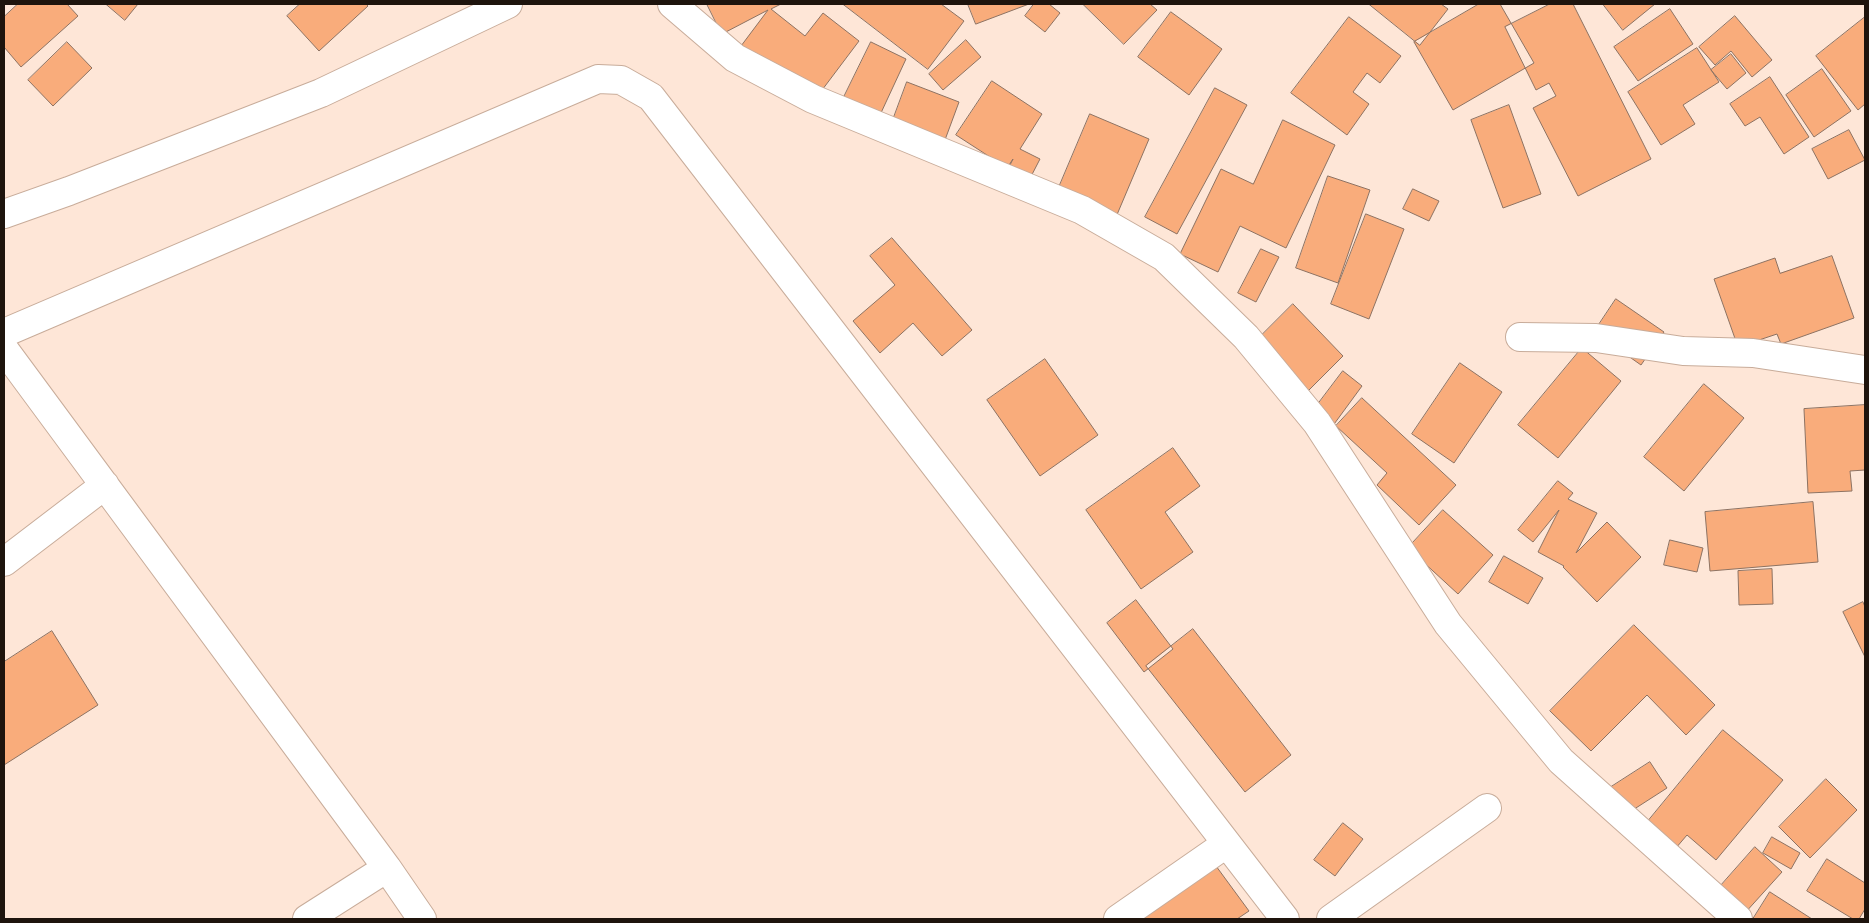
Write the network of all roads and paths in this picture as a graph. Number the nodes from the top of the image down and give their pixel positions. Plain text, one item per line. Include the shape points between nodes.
1 (508, 4) edge
2 (672, 4) edge
3 (4, 214) edge
4 (4, 333) edge
5 (1520, 337) dead end
6 (4, 349) edge
7 (1865, 370) edge
8 (105, 485) junction
9 (4, 562) edge
10 (1486, 808) dead end
11 (1226, 844) junction
12 (388, 868) junction
13 (307, 919) edge
14 (422, 919) edge
15 (1118, 919) edge
16 (1285, 919) edge
17 (1331, 919) edge
18 (1738, 919) edge

1 - 3 street via 321,93
2 - 18 street via 735,58 813,99 1082,210 1164,257 1246,337 1317,423 1448,624 1561,761
4 - 11 street via 598,79 621,80 651,97
5 - 7 street via 1596,338 1682,351 1753,353
6 - 8 street
8 - 9 street
8 - 12 street
10 - 17 street
11 - 15 street
11 - 16 street
12 - 13 street
12 - 14 street

